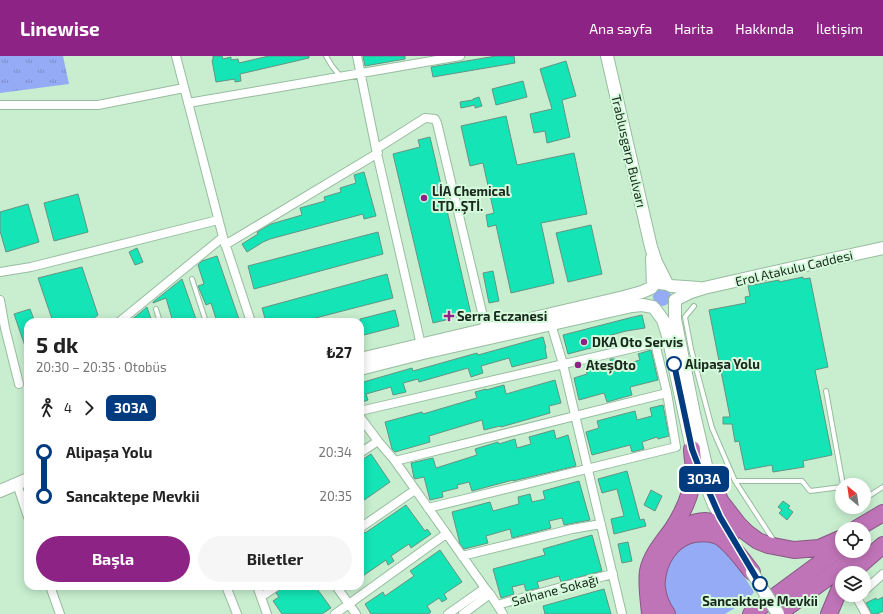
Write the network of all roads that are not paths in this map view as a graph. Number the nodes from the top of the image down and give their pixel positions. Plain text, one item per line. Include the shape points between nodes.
1 (176, 56) edge
2 (326, 56) edge
3 (357, 56) edge
4 (460, 56) edge
5 (607, 56) edge
6 (361, 73) junction
7 (341, 77) junction
8 (184, 88) junction
9 (188, 103) junction
10 (0, 105) edge
11 (377, 151) junction
12 (218, 220) junction
13 (224, 241) junction
14 (651, 247) junction
15 (883, 248) edge
16 (0, 272) edge
17 (192, 279) dead end
18 (669, 285) junction
19 (652, 287) junction
20 (704, 288) junction
21 (0, 300) edge
22 (675, 302) junction
23 (694, 306) dead end
24 (654, 308) junction
25 (156, 309) dead end
26 (124, 318) edge
27 (159, 318) edge
28 (205, 318) edge
29 (250, 318) edge
30 (550, 319) junction
31 (486, 329) junction
32 (422, 349) junction
33 (364, 358) edge
34 (563, 364) junction
35 (364, 368) edge
36 (19, 384) dead end
37 (826, 391) dead end
38 (667, 393) junction
39 (364, 410) edge
40 (576, 416) junction
41 (364, 429) edge
42 (378, 441) junction
43 (692, 449) junction
44 (364, 450) edge
45 (395, 461) junction
46 (588, 469) junction
47 (841, 478) edge
48 (710, 480) junction
49 (23, 481) edge
50 (735, 481) junction
51 (835, 487) edge
52 (883, 487) edge
53 (415, 490) junction
54 (0, 491) edge
55 (871, 495) edge
56 (428, 508) junction
57 (883, 513) edge
58 (883, 517) edge
59 (868, 522) edge
60 (601, 524) junction
61 (364, 525) edge
62 (871, 526) edge
63 (446, 534) junction
64 (731, 535) junction
65 (883, 537) edge
66 (835, 541) edge
67 (661, 545) junction
68 (883, 545) edge
69 (871, 546) edge
70 (777, 547) junction
71 (835, 552) edge
72 (462, 556) junction
73 (854, 558) edge
74 (860, 566) edge
75 (752, 572) junction
76 (613, 574) junction
77 (883, 574) edge
78 (871, 585) edge
79 (51, 590) edge
80 (228, 590) edge
81 (258, 590) edge
82 (271, 590) edge
83 (339, 590) edge
84 (487, 591) junction
85 (261, 597) junction
86 (835, 600) edge
87 (859, 602) edge
88 (349, 604) junction
89 (497, 605) junction
90 (757, 610) edge
91 (60, 614) edge
92 (237, 614) edge
93 (267, 614) edge
94 (335, 614) edge
95 (356, 614) edge
96 (448, 614) edge
97 (463, 614) edge
98 (503, 614) edge
99 (622, 614) edge
100 (650, 614) edge
101 (667, 614) edge
102 (745, 614) edge
103 (778, 614) edge
104 (829, 614) edge
105 (866, 614) edge

1 - 8 street
2 - 7 lane
3 - 6 street
4 - 6 street
5 - 14 main road, Trablusgarp Bulvarı
6 - 7 street
6 - 11 street
7 - 9 street
8 - 9 street
8 - 10 street via 98,105
9 - 12 street
11 - 13 street
11 - 31 street via 425,118 435,119
11 - 32 street
12 - 13 street
12 - 16 street via 31,267
13 - 26 street
13 - 29 street
14 - 18 main road, Trablusgarp Bulvarı
14 - 19 main road, Trablusgarp Bulvarı
15 - 20 main road, Erol Atakulu Caddesi
17 - 28 lane
18 - 19 main road via 660,283
18 - 20 main road
18 - 22 main road via 675,292
19 - 24 main road via 648,296
19 - 30 main road
20 - 22 main road via 690,292
21 - 36 street
22 - 24 main road via 666,310
22 - 48 main road via 675,319
23 - 50 lane via 685,317 691,349 712,428
24 - 30 main road via 632,306
24 - 43 main road via 663,320 668,336
25 - 27 lane
30 - 31 main road
30 - 32 main road
30 - 34 street
31 - 32 main road
32 - 33 main road
32 - 35 main road
34 - 38 street via 655,343
34 - 39 street
34 - 40 street
37 - 47 lane
38 - 40 street
38 - 46 street via 676,447
40 - 45 street
40 - 46 street
41 - 42 street
42 - 44 street
42 - 45 street
43 - 64 main road via 714,505
43 - 67 highway via 694,470 687,502
45 - 53 street
46 - 56 street
46 - 60 street
48 - 64 main road
48 - 70 highway via 721,502 747,533 758,541
49 - 54 main road
50 - 51 lane via 802,481 810,490
50 - 70 lane
52 - 55 lane
53 - 56 street
53 - 61 street
56 - 63 street
57 - 59 highway
58 - 62 highway
60 - 72 street
60 - 76 street
63 - 72 street
63 - 88 street
64 - 67 highway via 716,523 698,521 673,534
64 - 75 main road
65 - 69 highway
66 - 70 highway via 819,548 794,550
67 - 100 highway via 648,571
68 - 74 highway
71 - 90 highway
72 - 84 street
73 - 103 highway
75 - 101 highway via 719,537 702,533 678,540 661,561 657,578 656,587
75 - 103 main road, bridge
76 - 89 street, Salhane Sokağı
76 - 99 street
77 - 78 street
79 - 91 street
80 - 92 street
81 - 85 street
82 - 85 street
83 - 88 street
84 - 89 street
84 - 96 street
84 - 97 street
85 - 93 street
86 - 104 highway
87 - 105 street
88 - 94 street
88 - 95 street
89 - 98 street
90 - 102 highway

